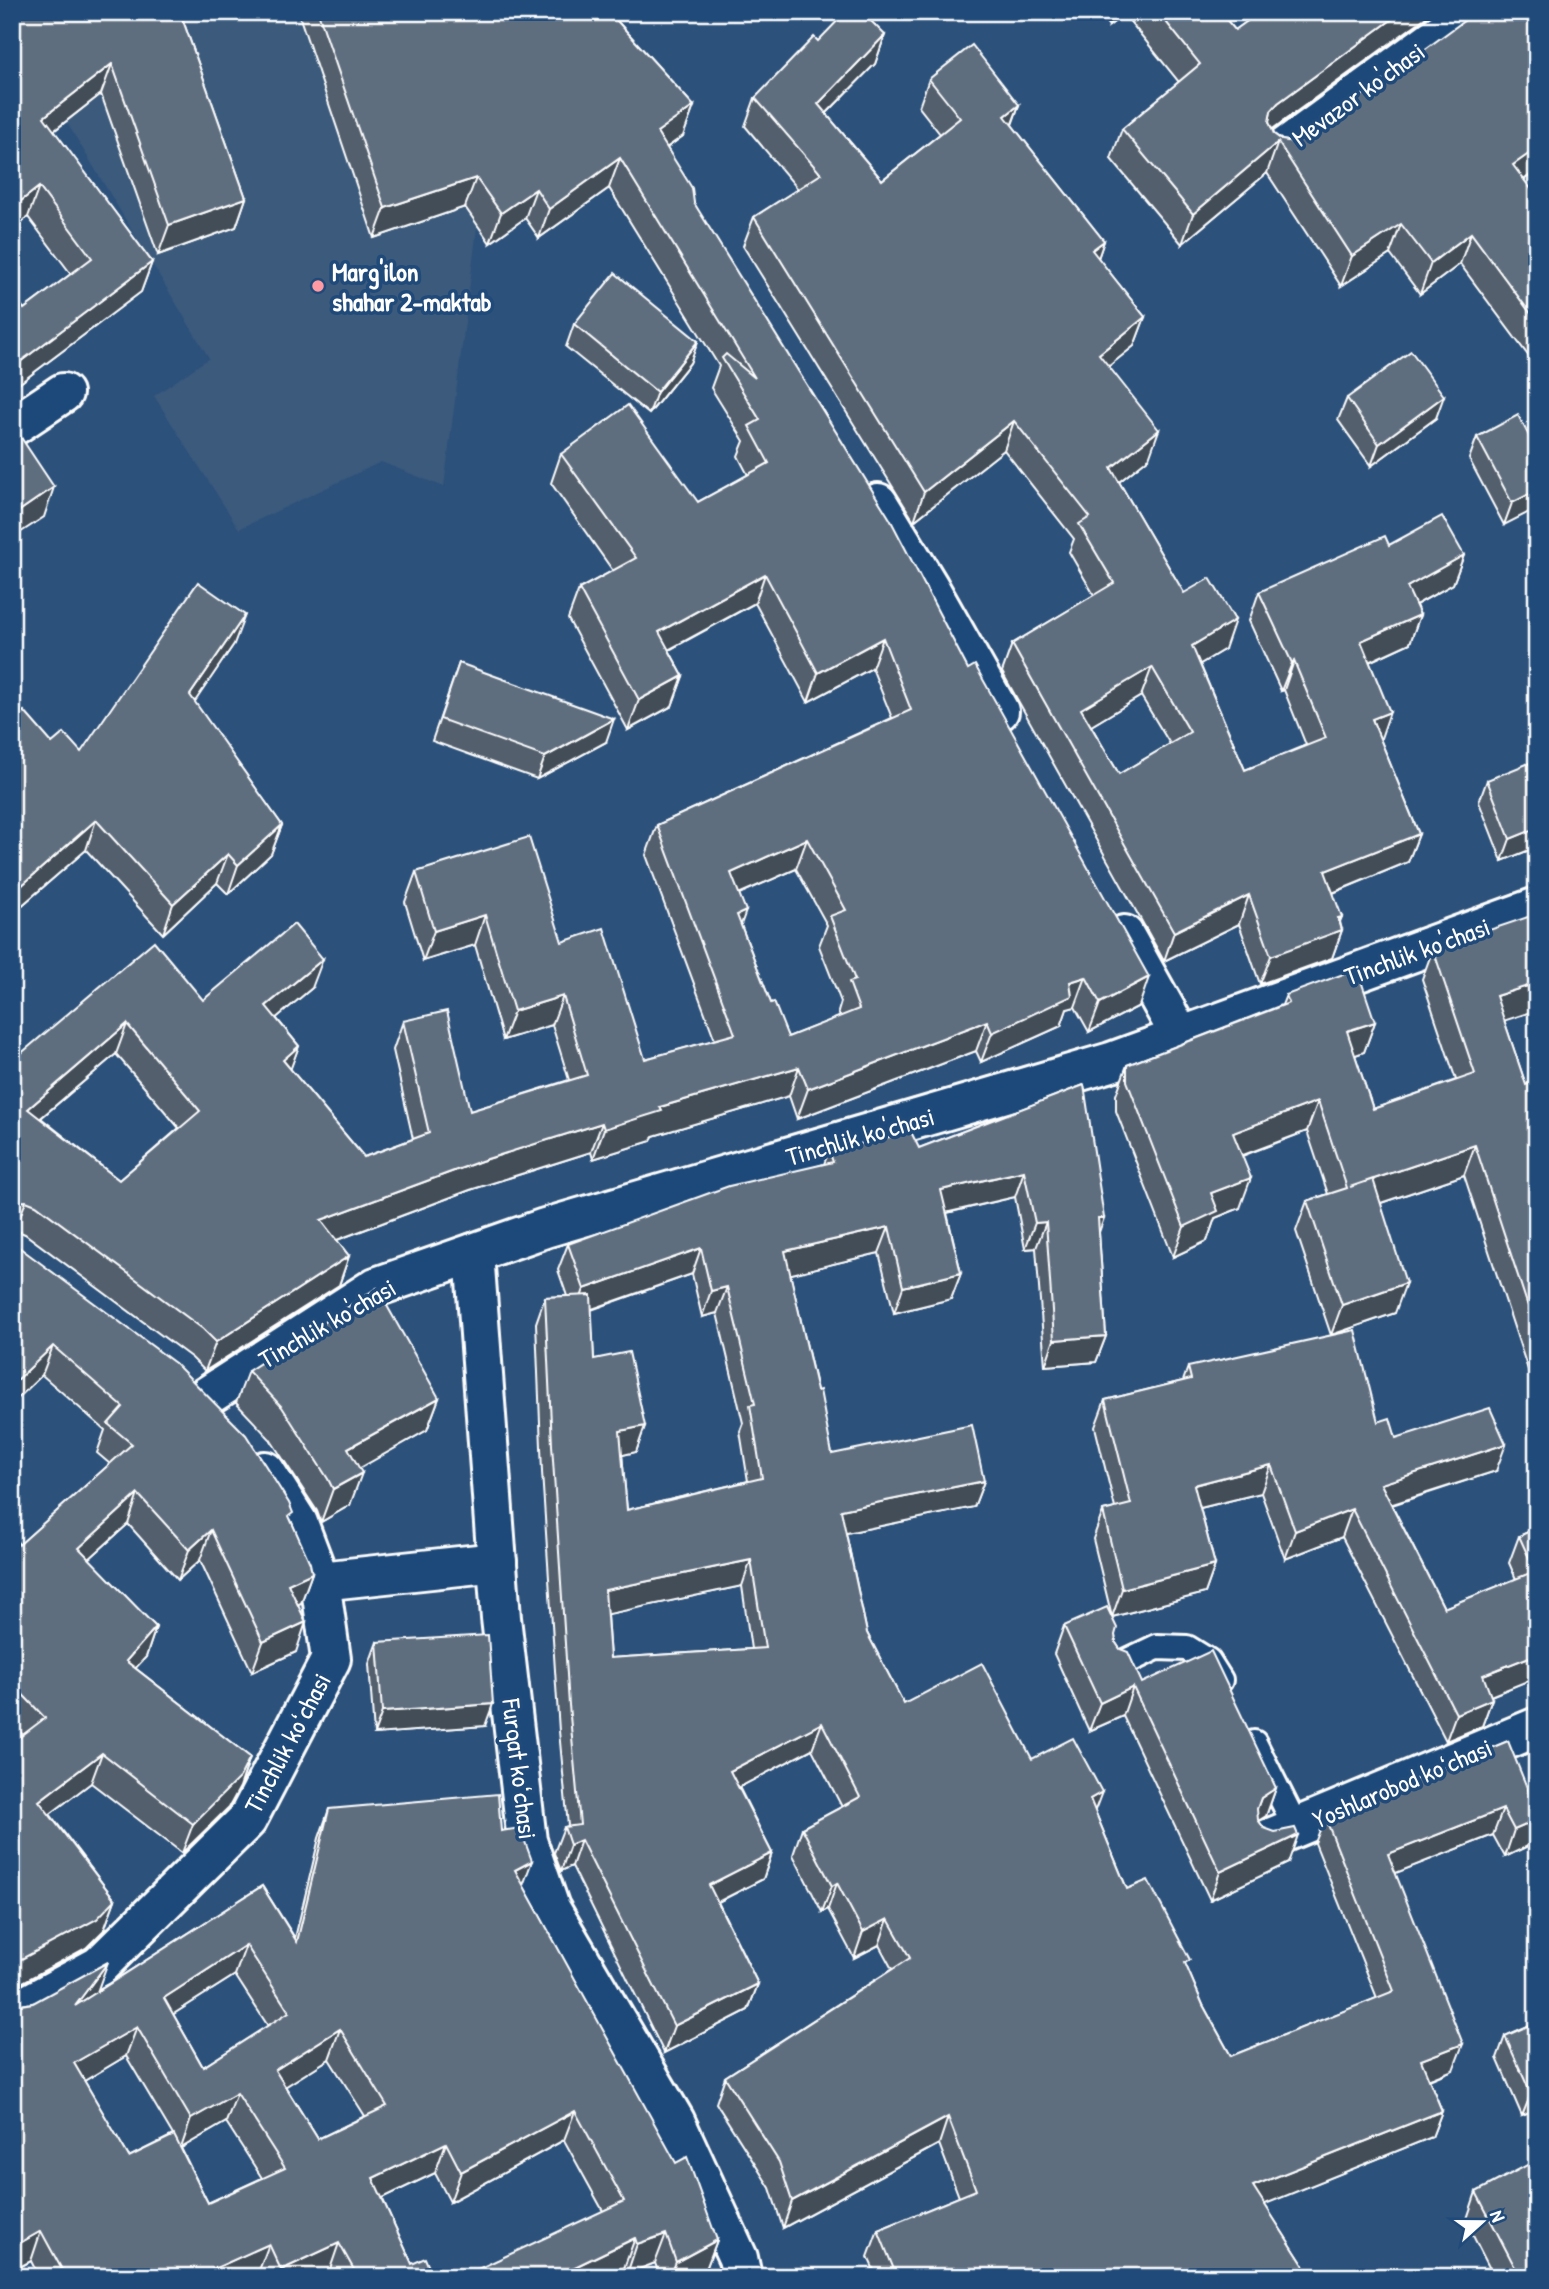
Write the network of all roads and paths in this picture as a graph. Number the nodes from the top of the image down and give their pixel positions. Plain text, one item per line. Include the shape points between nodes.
1 (1470, 12) edge
2 (1280, 151) edge
3 (63, 393) dead end
4 (12, 426) edge
5 (856, 469) edge
6 (1018, 745) edge
7 (1106, 903) edge
8 (1537, 907) edge
9 (1181, 1037) junction
10 (474, 1253) junction
11 (212, 1411) joint
12 (497, 1562) junction
13 (320, 1581) junction
14 (1119, 1665) edge
15 (1232, 1701) edge
16 (1244, 1724) edge
17 (1537, 1727) edge
18 (1282, 1833) joint
19 (12, 2013) edge
20 (742, 2277) edge

1 - 2 street, Mevazor ko'chasi
3 - 4 street
5 - 6 street
7 - 9 street
8 - 9 street, Tinchlik ko'chasi
9 - 10 street, Tinchlik ko'chasi
10 - 11 street, Tinchlik ko'chasi via 376,1287
10 - 12 street, Furqat koʻchasi
11 - 13 street, Tinchlik koʻchasi via 252,1451 298,1523
12 - 13 street
12 - 20 street, Furqat koʻchasi via 527,1840 550,1908 675,2121
13 - 19 street, Tinchlik koʻchasi via 331,1659 247,1820 99,1966
14 - 15 lane via 1157,1647 1187,1648 1209,1661
16 - 18 lane
17 - 18 street, Yoshlarobod koʻchasi

